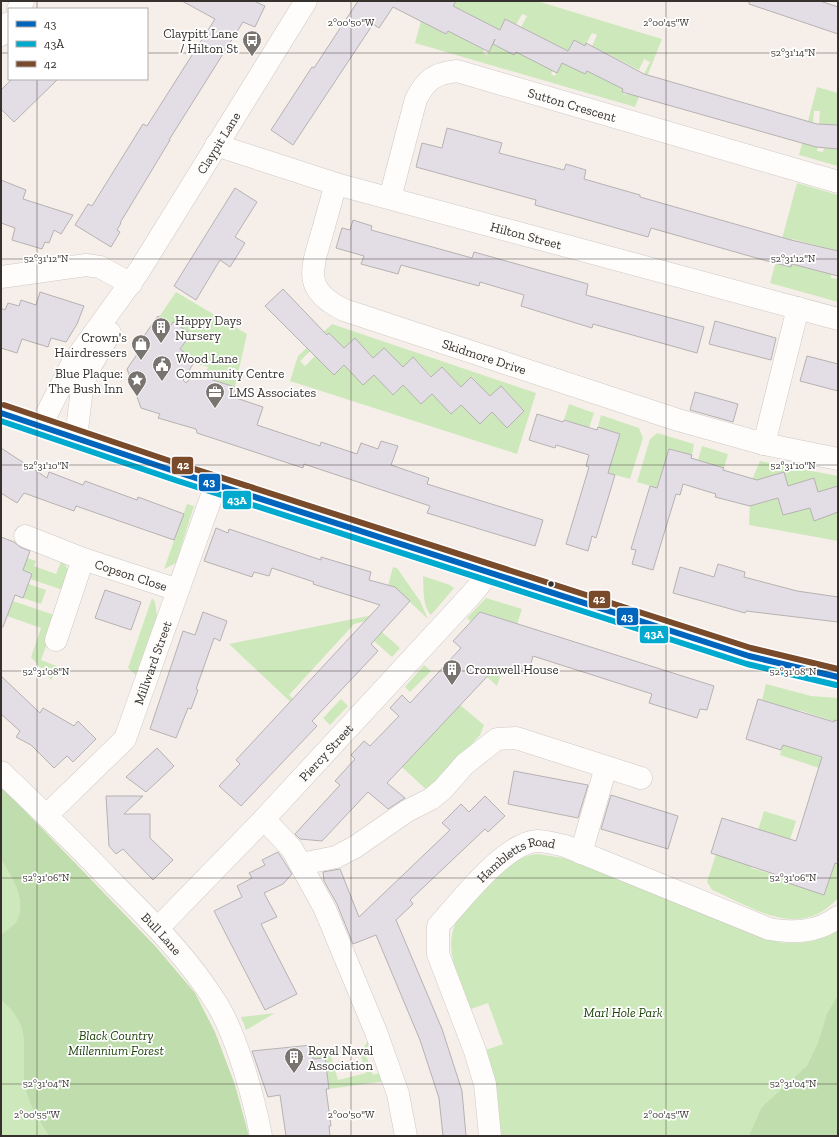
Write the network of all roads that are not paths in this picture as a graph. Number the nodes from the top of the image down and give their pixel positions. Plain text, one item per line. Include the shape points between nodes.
1 (306, 1) edge
2 (8, 24) edge
3 (1, 35) edge
4 (216, 145) junction
5 (838, 182) edge
6 (336, 184) junction
7 (390, 198) junction
8 (1, 276) edge
9 (130, 284) junction
10 (798, 308) junction
11 (838, 319) edge
12 (1, 412) edge
13 (40, 427) junction
14 (76, 438) junction
15 (764, 444) junction
16 (838, 459) edge
17 (216, 484) junction
18 (25, 536) dead end
19 (83, 559) junction
20 (490, 572) junction
21 (178, 590) junction
22 (56, 640) dead end
23 (838, 677) edge
24 (606, 767) junction
25 (1, 772) edge
26 (641, 778) dead end
27 (47, 815) junction
28 (264, 819) junction
29 (581, 853) junction
30 (301, 864) junction
31 (838, 916) edge
32 (158, 928) junction
33 (261, 1136) edge
34 (406, 1136) edge
35 (490, 1136) edge

1 - 4 street, Claypit Lane
2 - 3 street
4 - 6 street, Hilton Street
4 - 9 street, Claypit Lane
5 - 7 street, Sutton Crescent via 457,71 432,77 416,99
6 - 7 street, Hilton Street
6 - 15 street, Skidmore Drive via 312,267 314,282 327,302 344,310 678,420
7 - 10 street, Hilton Street
8 - 9 street via 86,265 100,267
9 - 13 street, Claypit Lane via 72,364
9 - 14 street, Claypit Lane via 112,330 88,370 82,388
10 - 11 street, Hilton Street
10 - 15 street
12 - 13 street
13 - 14 street
14 - 17 street
15 - 16 street, Skidmore Drive
17 - 20 street
17 - 21 street, Millward Street
18 - 19 street, Copson Close
19 - 21 street, Copson Close
19 - 22 street, Copson Close
20 - 23 street via 754,658
20 - 28 street, Piercy Street
21 - 27 street, Millward Street via 125,739
24 - 26 street
24 - 29 street
24 - 30 street via 516,738 497,739 465,764 443,790 431,799 407,811 336,857
25 - 27 street, Bull Lane
27 - 32 street, Bull Lane
28 - 30 street via 292,849
28 - 32 street, Piercy Street
29 - 31 street, Hambletts Road via 769,930 808,931 828,925
29 - 35 street, Hambletts Road via 565,846 538,841 519,846 494,865 438,926 438,954 475,1051 484,1084
30 - 34 street via 325,909 376,1032 398,1094
32 - 33 street, Bull Lane via 184,957 218,1006 249,1088

